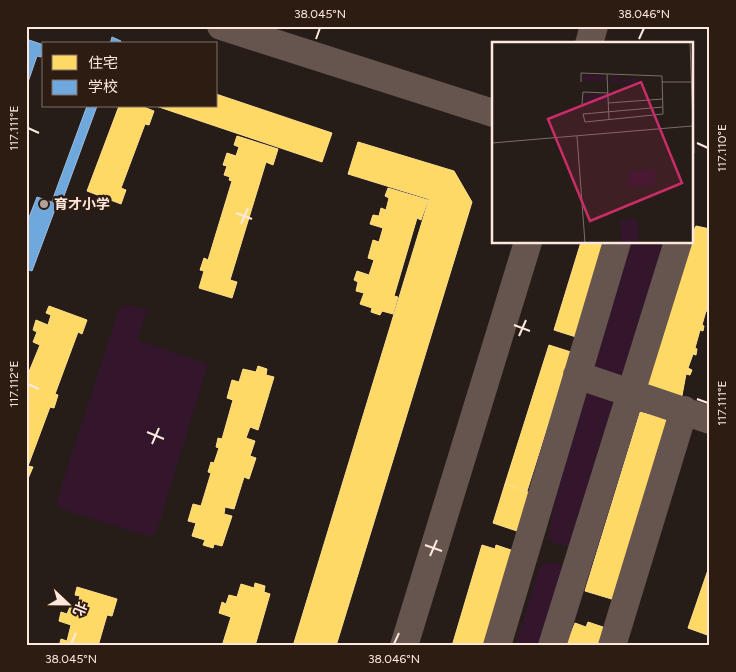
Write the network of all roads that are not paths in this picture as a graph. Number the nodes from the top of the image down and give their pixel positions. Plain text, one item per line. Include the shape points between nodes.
1 (220, 26) edge
2 (594, 26) edge
3 (590, 42) edge
4 (492, 112) edge
5 (527, 244) edge
6 (616, 244) edge
7 (677, 244) edge
8 (578, 376) junction
9 (631, 393) junction
10 (684, 410) junction
11 (710, 420) edge
12 (404, 646) edge
13 (498, 646) edge
14 (552, 646) edge
15 (612, 646) edge

1 - 4 street
2 - 3 street
5 - 12 street
6 - 8 street
7 - 9 street
8 - 9 street
8 - 13 street
9 - 10 street
9 - 14 street
10 - 11 street
10 - 15 street

